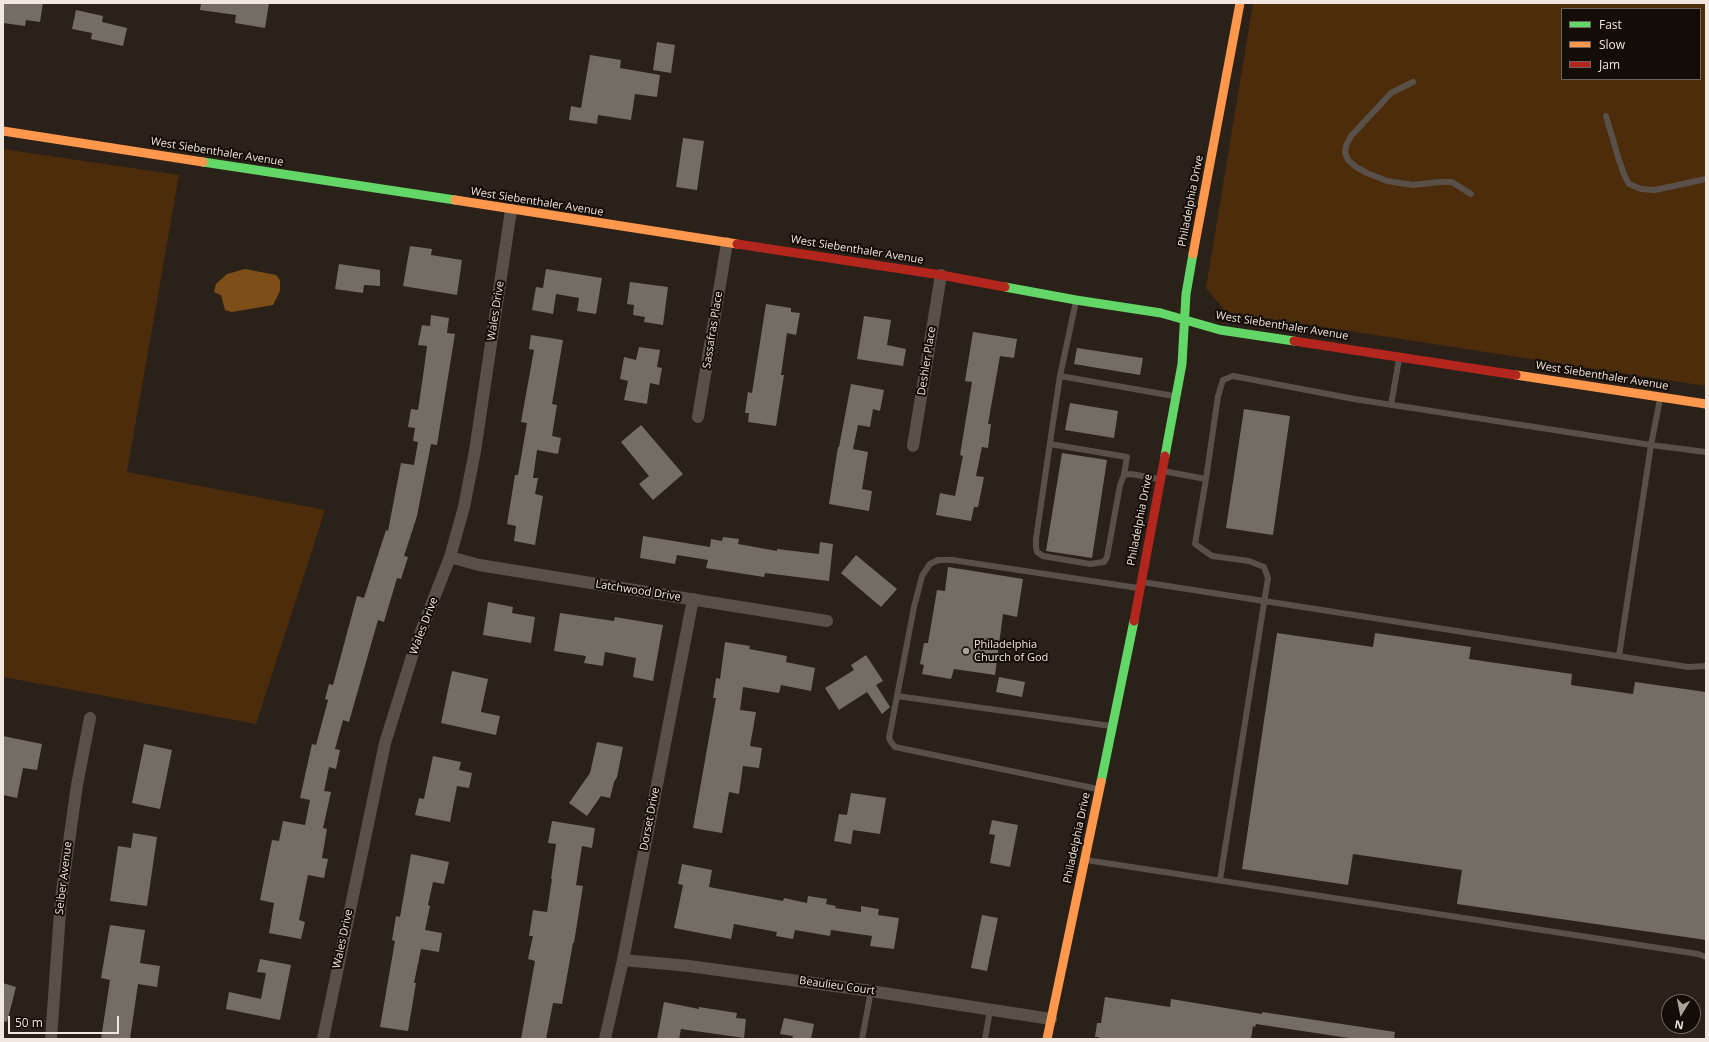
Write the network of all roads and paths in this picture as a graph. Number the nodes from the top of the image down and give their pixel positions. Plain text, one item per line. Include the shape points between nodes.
1 (1240, 3) edge
2 (1413, 82) dead end
3 (1606, 116) dead end
4 (3, 131) edge
5 (1706, 179) edge
6 (1471, 194) dead end
7 (511, 210) junction
8 (727, 243) junction
9 (941, 275) junction
10 (1076, 300) junction
11 (1185, 318) junction
12 (1400, 357) junction
13 (1060, 376) junction
14 (1176, 396) junction
15 (1660, 397) junction
16 (1706, 404) edge
17 (1391, 405) junction
18 (698, 417) dead end
19 (1050, 444) junction
20 (1651, 445) junction
21 (913, 446) dead end
22 (1706, 452) edge
23 (1124, 474) junction
24 (1161, 475) junction
25 (1206, 479) junction
26 (450, 557) junction
27 (1140, 585) junction
28 (693, 599) junction
29 (1265, 601) junction
30 (827, 621) dead end
31 (1619, 656) junction
32 (1706, 666) edge
33 (897, 696) junction
34 (90, 718) dead end
35 (1112, 726) junction
36 (1099, 789) junction
37 (1085, 860) junction
38 (1220, 880) junction
39 (1706, 957) edge
40 (623, 960) junction
41 (871, 991) junction
42 (990, 1010) junction
43 (1051, 1019) junction
44 (51, 1039) edge
45 (323, 1039) edge
46 (605, 1039) edge
47 (862, 1039) edge
48 (985, 1039) edge
49 (1047, 1039) edge

1 - 11 main road, Philadelphia Drive via 1186,294
2 - 6 lane via 1391,93 1351,136 1345,153 1348,160 1367,173 1387,181 1414,185 1452,182
3 - 5 lane via 1629,184 1641,189 1655,190
4 - 7 main road, West Siebenthaler Avenue
7 - 8 main road, West Siebenthaler Avenue
7 - 26 street, Wales Drive via 475,451 464,507
8 - 9 main road, West Siebenthaler Avenue
8 - 18 street, Sassafras Place
9 - 10 main road, West Siebenthaler Avenue
9 - 21 street, Deshler Place
10 - 11 main road, West Siebenthaler Avenue
10 - 13 lane
11 - 12 main road, West Siebenthaler Avenue via 1220,330
11 - 14 main road, Philadelphia Drive via 1182,364
12 - 15 main road, West Siebenthaler Avenue
12 - 17 lane
13 - 14 lane
13 - 19 lane
14 - 24 main road, Philadelphia Drive
15 - 16 main road, West Siebenthaler Avenue
15 - 20 lane
17 - 20 lane
17 - 25 lane via 1233,376 1223,380 1218,396
19 - 23 lane via 1127,457
19 - 23 lane via 1036,547 1043,556 1090,564 1104,562
20 - 22 lane
20 - 31 lane
23 - 24 lane
24 - 25 lane
24 - 27 main road, Philadelphia Drive
25 - 29 lane via 1196,544 1212,556 1249,561 1264,567 1268,578
26 - 28 street, Latchwood Drive via 480,565
26 - 45 street, Wales Drive via 415,647 385,743
27 - 29 lane
27 - 33 lane via 938,560 930,564 922,576
27 - 35 main road, Philadelphia Drive
28 - 30 street, Latchwood Drive
28 - 40 street, Dorset Drive
29 - 31 lane
29 - 38 lane
31 - 32 lane via 1688,667
33 - 35 lane
33 - 36 lane via 889,738 895,747
34 - 44 street, Seiber Avenue via 77,786 61,898
35 - 36 main road, Philadelphia Drive
36 - 37 main road, Philadelphia Drive
37 - 38 lane
37 - 43 main road, Philadelphia Drive
38 - 39 lane
40 - 41 street, Beaulieu Court via 689,966
40 - 46 street, Dorset Drive
41 - 42 street, Beaulieu Court
41 - 47 lane
42 - 43 street, Beaulieu Court
42 - 48 lane
43 - 49 main road, Philadelphia Drive

